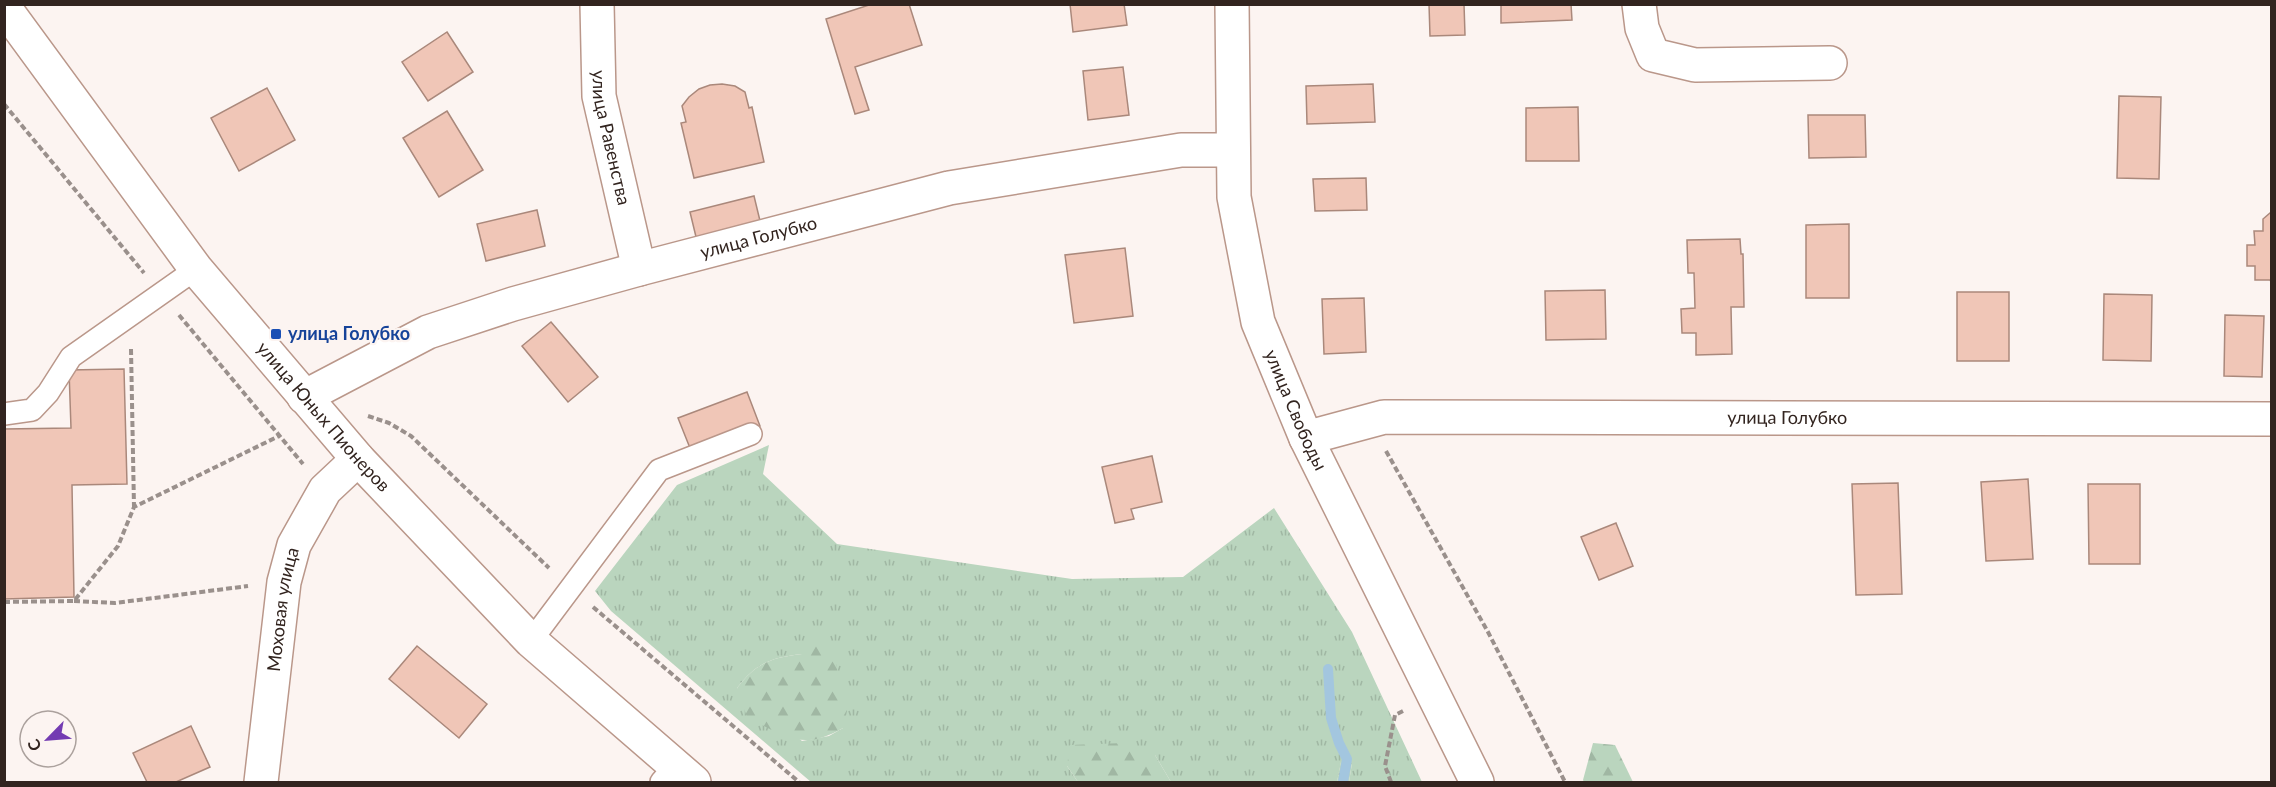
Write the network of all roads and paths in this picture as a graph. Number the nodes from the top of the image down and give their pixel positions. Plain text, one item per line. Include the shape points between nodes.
1 (597, 4) edge
2 (1232, 4) edge
3 (1639, 4) edge
4 (4, 8) edge
5 (1830, 63) dead end
6 (1233, 150) junction
7 (196, 269) junction
8 (639, 269) junction
9 (116, 325) junction
10 (304, 397) junction
11 (4, 414) edge
12 (2271, 419) edge
13 (1369, 421) junction
14 (751, 434) dead end
15 (279, 436) dead end
16 (1306, 438) junction
17 (358, 459) junction
18 (134, 507) junction
19 (284, 582) junction
20 (74, 601) junction
21 (4, 602) edge
22 (531, 641) junction
23 (1434, 695) junction
24 (677, 777) edge
25 (261, 783) edge
26 (1391, 783) edge
27 (1477, 783) edge
28 (1565, 783) edge

1 - 8 street, улица Равенства via 599,96
2 - 6 street, улица Свободы
3 - 5 street via 1642,28 1653,55 1695,65
4 - 7 street, улица Юных Пионеров
6 - 8 street, улица Голубко via 1181,150 949,188
6 - 16 street, улица Свободы via 1234,196 1258,322
7 - 9 lane
7 - 10 street, улица Юных Пионеров
8 - 10 street, улица Голубко via 428,332
9 - 11 lane via 71,357 32,410
9 - 18 path via 131,349
10 - 17 street, улица Юных Пионеров
12 - 13 street, улица Голубко via 1384,417
13 - 16 street, улица Голубко
13 - 28 path via 1488,632
14 - 22 lane via 659,470
15 - 18 path
16 - 23 street, улица Свободы
17 - 19 street, Моховая улица via 325,490 294,545
17 - 22 street, улица Юных Пионеров
18 - 20 path via 118,546
19 - 20 path via 115,603
19 - 25 street, Моховая улица
20 - 21 path
22 - 24 street, улица Юных Пионеров
23 - 26 path via 1395,715 1385,766
23 - 27 street, улица Свободы

